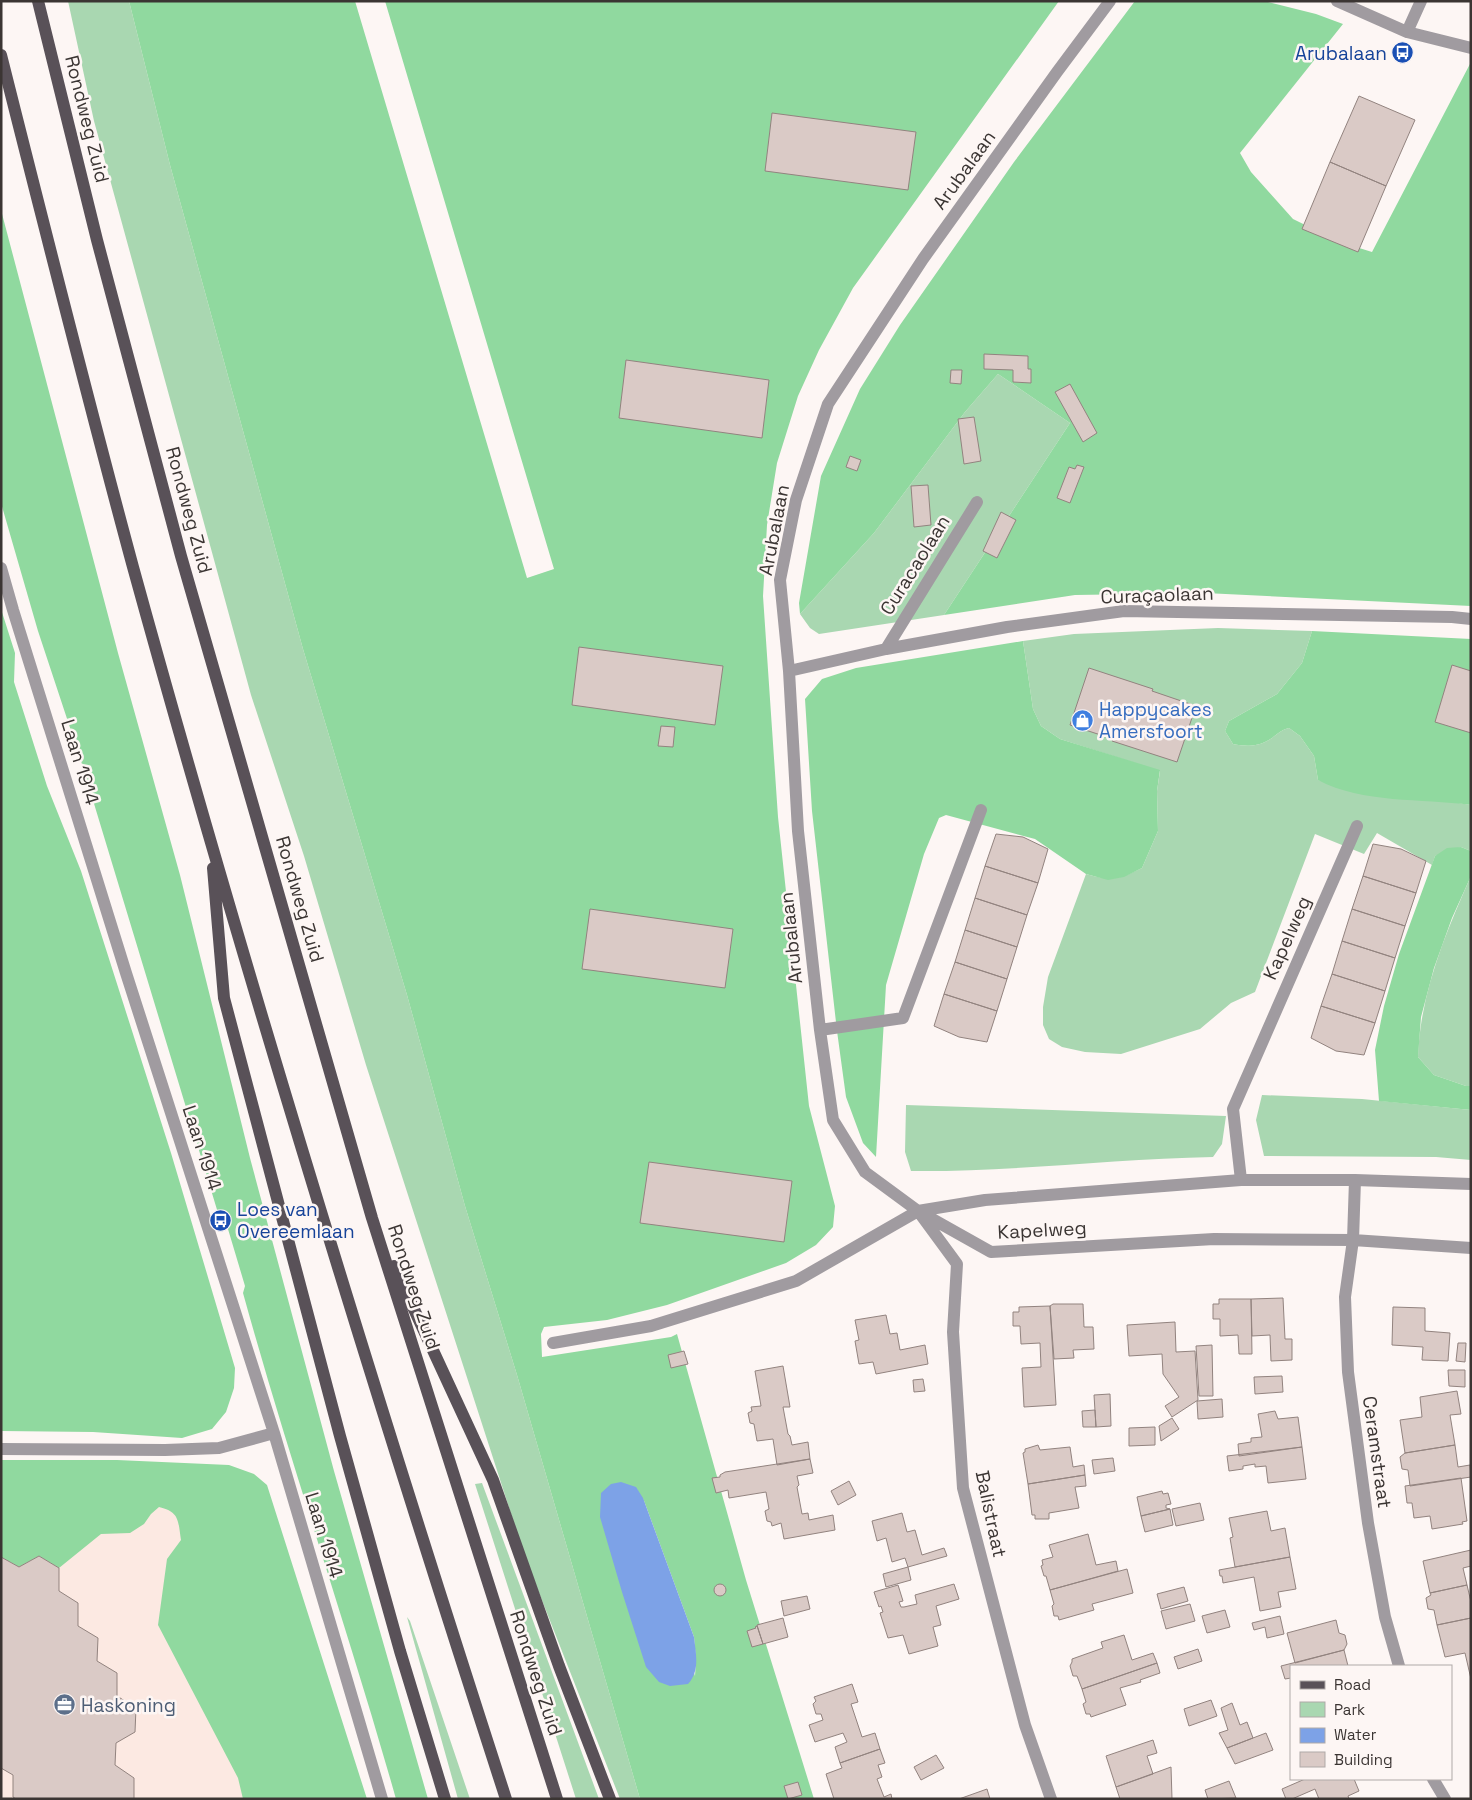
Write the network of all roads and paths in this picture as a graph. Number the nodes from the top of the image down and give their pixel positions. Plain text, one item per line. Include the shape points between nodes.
1 (38, 1) edge
2 (1110, 1) edge
3 (1337, 1) edge
4 (1421, 1) edge
5 (1407, 32) junction
6 (1471, 48) edge
7 (1, 55) edge
8 (977, 502) dead end
9 (1, 568) edge
10 (1471, 619) edge
11 (886, 649) junction
12 (789, 671) junction
13 (981, 810) dead end
14 (1357, 826) dead end
15 (211, 841) junction
16 (820, 1030) junction
17 (1242, 1180) junction
18 (1355, 1180) junction
19 (1471, 1184) edge
20 (918, 1211) junction
21 (372, 1218) junction
22 (1353, 1240) junction
23 (1471, 1248) edge
24 (553, 1343) dead end
25 (274, 1433) junction
26 (1, 1448) edge
27 (1399, 1665) edge
28 (1434, 1780) edge
29 (382, 1799) edge
30 (445, 1799) edge
31 (506, 1799) edge
32 (557, 1799) edge
33 (610, 1799) edge
34 (1051, 1799) edge
35 (1445, 1799) edge

1 - 21 main road, Rondweg Zuid via 181,556
2 - 12 street, Arubalaan via 923,259 828,404 796,500 780,580
3 - 5 street
4 - 5 street
5 - 6 street
7 - 15 main road via 129,549
8 - 11 street, Curacaolaan
9 - 25 street, Laan 1914 via 126,973
10 - 11 street, Curaçaolaan via 1124,611 1007,627
11 - 12 street, Curaçaolaan
12 - 16 street, Arubalaan via 798,831
13 - 16 street via 903,1018
14 - 17 street, Kapelweg via 1233,1109
15 - 30 main road via 224,998 340,1436
15 - 31 main road via 366,1360
16 - 20 street, Arubalaan via 831,1111 837,1129 865,1172
17 - 18 street, Kapelweg
17 - 20 street, Kapelweg via 985,1200
18 - 19 street, Kapelweg
18 - 22 street
20 - 22 street, Kapelweg via 991,1252 1214,1239
20 - 24 street via 796,1280 651,1326
20 - 34 street, Balistraat via 957,1264 953,1332 963,1488 1025,1725
21 - 32 main road, Rondweg Zuid
21 - 33 main road via 493,1480
22 - 23 street, Kapelweg
22 - 27 street, Ceramstraat via 1345,1297 1348,1372 1369,1532 1385,1617
25 - 26 street via 219,1448
25 - 29 street, Laan 1914
28 - 35 street

